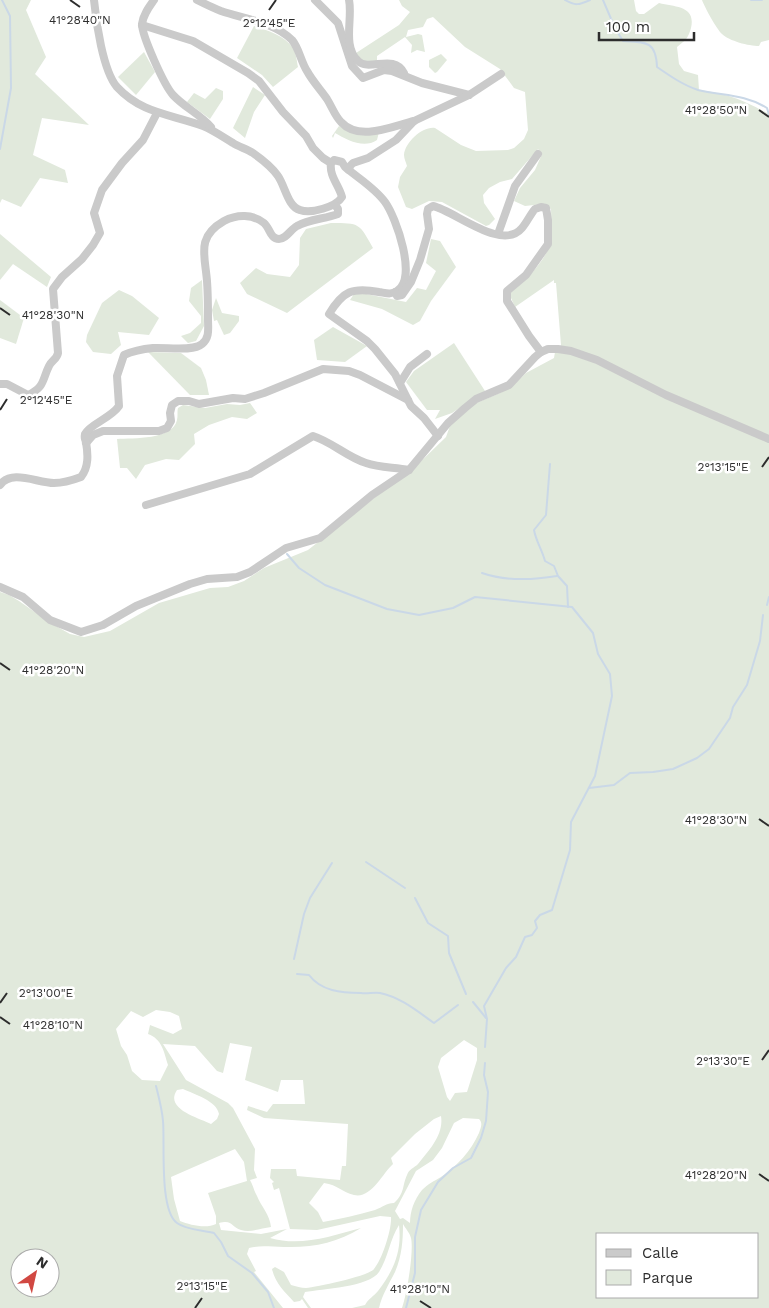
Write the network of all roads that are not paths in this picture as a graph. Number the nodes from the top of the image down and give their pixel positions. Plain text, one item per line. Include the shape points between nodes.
1 (94, 0) edge
2 (154, 0) edge
3 (197, 0) edge
4 (316, 0) edge
5 (349, 0) edge
6 (142, 25) junction
7 (501, 74) dead end
8 (404, 75) junction
9 (469, 95) junction
10 (157, 113) junction
11 (414, 122) junction
12 (216, 133) junction
13 (538, 154) dead end
14 (331, 162) junction
15 (349, 170) junction
16 (335, 205) junction
17 (498, 234) junction
18 (395, 292) junction
19 (541, 352) junction
20 (426, 354) dead end
21 (400, 383) junction
22 (0, 384) edge
23 (408, 400) junction
24 (438, 436) junction
25 (769, 439) edge
26 (86, 443) junction
27 (409, 470) junction
28 (0, 486) edge
29 (146, 505) dead end
30 (0, 587) edge

1 - 10 street via 110,76 128,97
2 - 6 street
3 - 11 street via 272,28 292,41 307,72 345,126 361,132
4 - 8 street via 338,23 347,56 358,74 363,78 384,70
5 - 8 street via 350,43 358,61 364,65 391,64 402,70
6 - 12 street via 144,39 164,84
6 - 14 street via 193,41 248,73 259,81 318,153
7 - 9 street
8 - 9 street
9 - 11 street
10 - 12 street via 204,126
10 - 22 street via 143,140 102,190 94,213 100,233 93,245 52,289 58,356 50,364 40,387 28,394
11 - 15 street via 396,140 368,158 353,163
12 - 16 street via 270,166 283,183 294,207 306,211
13 - 17 street via 515,186
14 - 15 street via 342,162
14 - 16 street via 330,171 342,198
15 - 18 street via 386,203 402,242 407,269 405,282
16 - 26 street via 338,214 301,224 284,238 272,236 265,224 246,216 236,216 215,227 203,251 209,298 207,337 194,348 154,348 124,355 117,376 119,406 87,432 84,437
17 - 18 street via 479,229 433,206 426,214 429,230 411,282 402,296
17 - 19 street via 515,233 535,208 546,208 548,244 532,269 507,291 506,297
18 - 21 street via 390,294 361,288 350,291 342,296 329,314 367,341
19 - 24 street via 509,385 476,399
19 - 25 street via 558,348 597,360 666,395
20 - 21 street via 410,367
21 - 23 street
23 - 24 street
23 - 26 street via 360,375 323,369 245,399 199,404 178,401 172,405 167,428 159,431 103,431
24 - 27 street
26 - 28 street via 86,470 81,477 54,483 16,478 2,482
27 - 29 street via 365,463 313,436 250,474
27 - 30 street via 372,495 320,538 286,548 259,567 237,577 208,579 168,592 91,630 81,632 50,620 23,597

